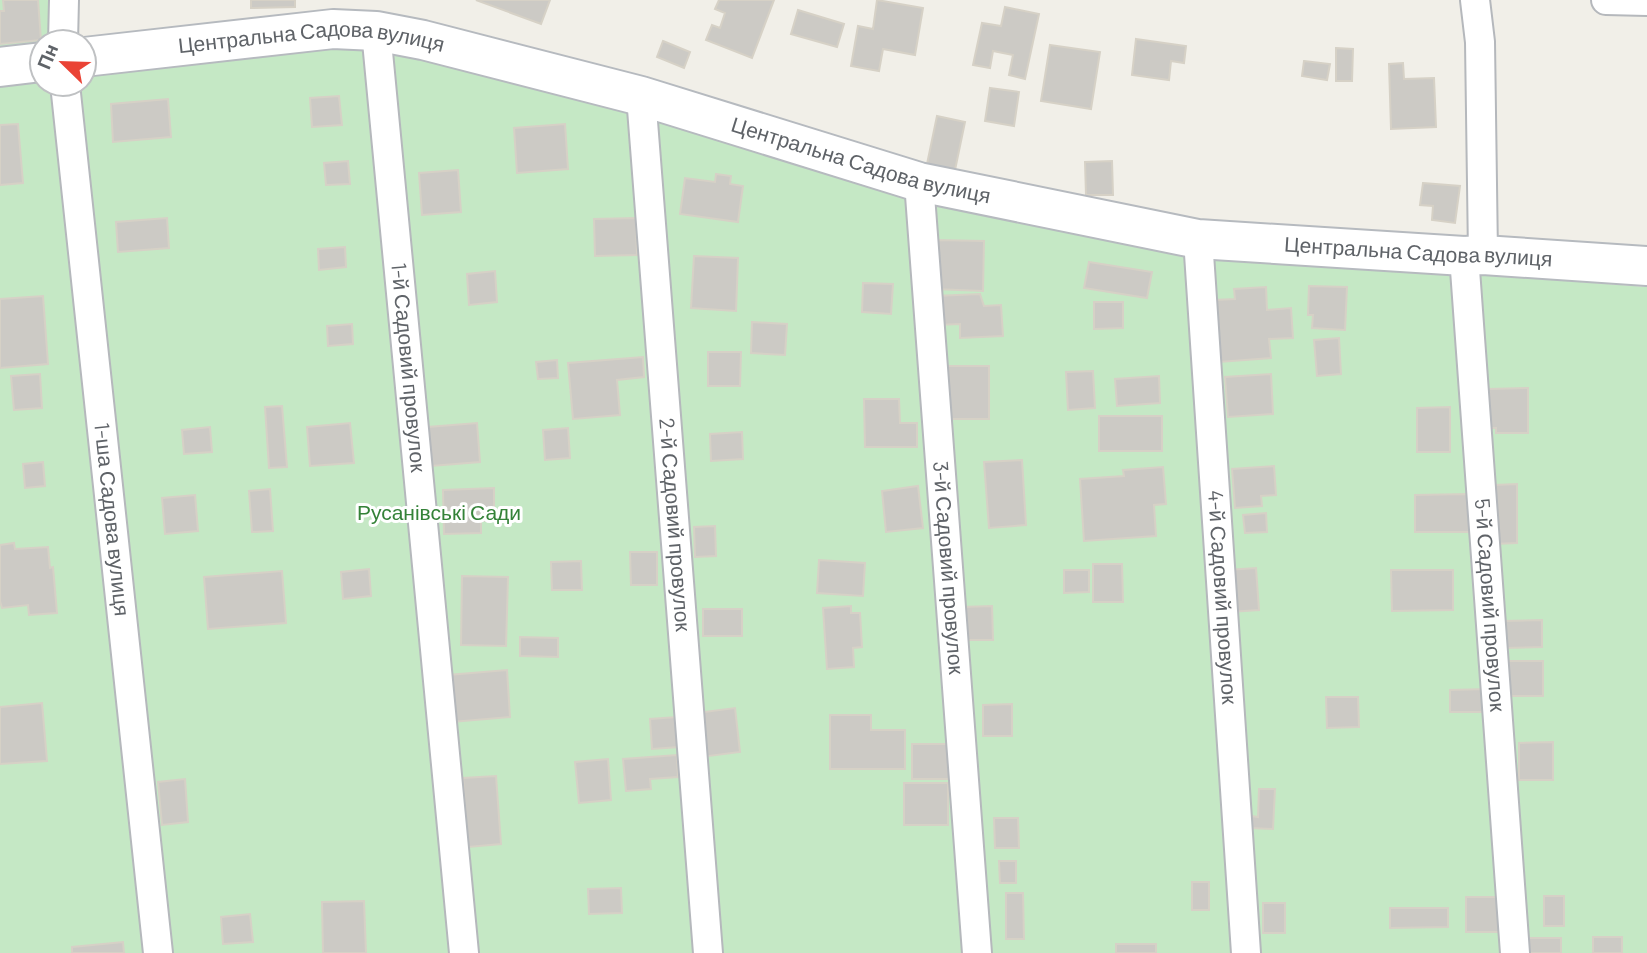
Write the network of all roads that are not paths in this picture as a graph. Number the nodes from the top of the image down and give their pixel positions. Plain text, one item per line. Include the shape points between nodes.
1 (64, 0) edge
2 (1475, 0) edge
3 (1606, 0) edge
4 (1647, 1) edge
5 (63, 28) edge
6 (376, 31) junction
7 (98, 56) edge
8 (28, 64) edge
9 (0, 67) edge
10 (641, 96) junction
11 (66, 98) edge
12 (919, 182) junction
13 (1198, 239) junction
14 (1473, 255) junction
15 (1647, 266) edge
16 (158, 953) edge
17 (464, 953) edge
18 (708, 953) edge
19 (977, 953) edge
20 (1246, 953) edge
21 (1515, 953) edge

1 - 5 street
2 - 14 street, 5-й Садовий провулок via 1480,42
3 - 4 street
6 - 7 main road, Центральна Садова вулиця via 333,29
6 - 10 main road, Центральна Садова вулиця
6 - 17 street, 1-й Садовий провулок
8 - 9 main road
10 - 12 main road, Центральна Садова вулиця
10 - 18 street, 2-й Садовий провулок
11 - 16 street, 1-ша Садова вулиця
12 - 13 main road, Центральна Садова вулиця
12 - 19 street, 3-й Садовий провулок
13 - 14 main road, Центральна Садова вулиця
13 - 20 street, 4-й Садовий провулок
14 - 15 main road, Центральна Садова вулиця
14 - 21 street, 5-й Садовий провулок

